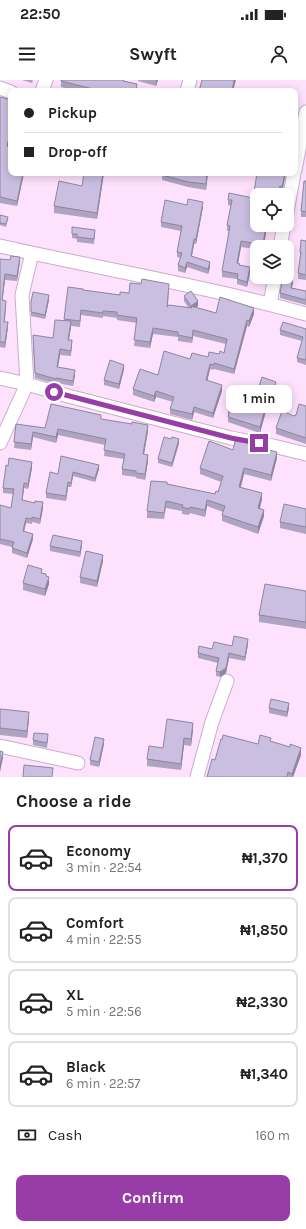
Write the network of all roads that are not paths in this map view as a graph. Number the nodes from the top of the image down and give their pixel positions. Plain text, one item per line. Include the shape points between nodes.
1 (306, 112) edge
2 (298, 146) edge
3 (294, 176) edge
4 (292, 188) edge
5 (0, 246) edge
6 (32, 253) junction
7 (274, 284) edge
8 (270, 304) junction
9 (306, 314) edge
10 (0, 378) edge
11 (27, 384) junction
12 (0, 442) edge
13 (306, 454) edge
14 (227, 681) dead end
15 (0, 746) edge
16 (78, 763) dead end
17 (197, 777) edge

1 - 2 street
3 - 4 street
5 - 6 street
6 - 8 street
6 - 11 street via 22,295
7 - 8 street
8 - 9 street
10 - 11 street
11 - 12 street
11 - 13 street via 231,438
14 - 17 street
15 - 16 street

